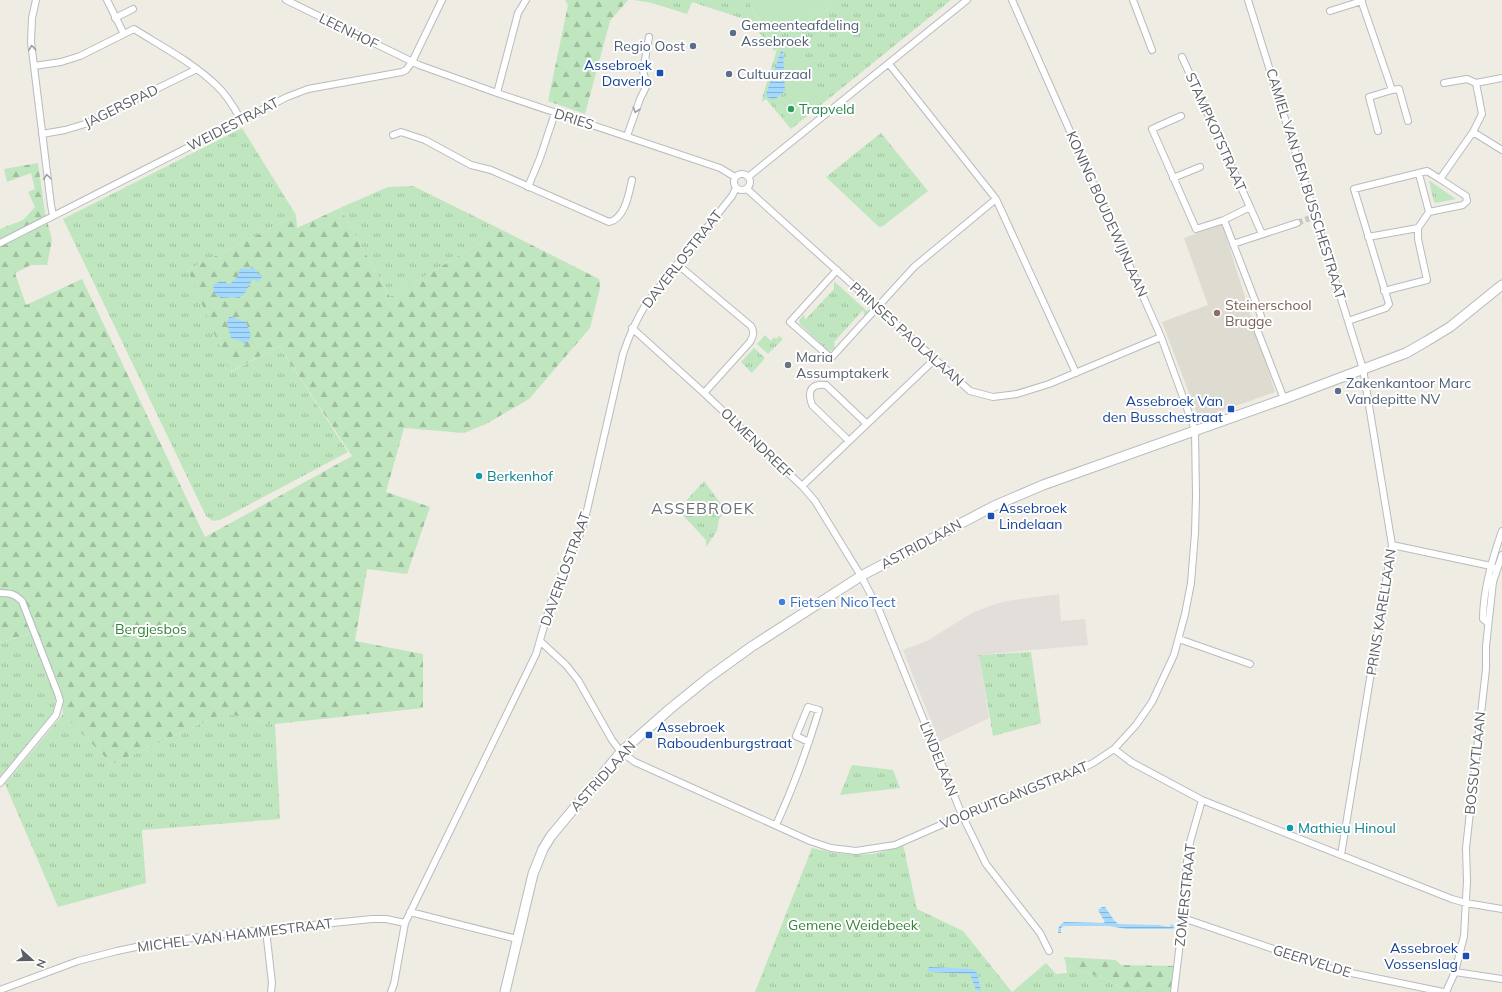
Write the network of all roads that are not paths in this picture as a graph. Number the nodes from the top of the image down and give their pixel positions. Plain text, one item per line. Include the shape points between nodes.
1 (36, 0) edge
2 (107, 0) edge
3 (286, 0) edge
4 (442, 0) edge
5 (526, 0) edge
6 (968, 0) edge
7 (1012, 0) edge
8 (1133, 0) edge
9 (1248, 0) edge
10 (1362, 1) edge
11 (133, 9) dead end
12 (1330, 12) dead end
13 (116, 18) junction
14 (124, 34) junction
15 (649, 37) dead end
16 (1152, 50) dead end
17 (1182, 57) dead end
18 (412, 62) junction
19 (889, 64) junction
20 (34, 66) junction
21 (196, 69) junction
22 (1502, 78) edge
23 (1444, 83) dead end
24 (1476, 83) junction
25 (1392, 90) junction
26 (497, 93) junction
27 (555, 113) junction
28 (1181, 116) dead end
29 (241, 120) junction
30 (1408, 121) dead end
31 (1378, 131) dead end
32 (1473, 132) junction
33 (42, 134) junction
34 (393, 135) dead end
35 (627, 136) junction
36 (1502, 150) edge
37 (1200, 167) dead end
38 (1419, 174) junction
39 (735, 177) junction
40 (748, 177) junction
41 (1173, 178) junction
42 (1440, 179) junction
43 (632, 180) dead end
44 (528, 187) junction
45 (736, 188) junction
46 (747, 189) junction
47 (996, 199) junction
48 (1250, 207) junction
49 (1428, 212) junction
50 (53, 216) junction
51 (1224, 220) junction
52 (1298, 222) tunnel mouth
53 (1418, 228) junction
54 (1262, 234) junction
55 (1368, 237) junction
56 (0, 243) edge
57 (1233, 244) junction
58 (678, 264) junction
59 (837, 270) junction
60 (1502, 285) edge
61 (1384, 291) junction
62 (878, 307) junction
63 (1348, 321) junction
64 (632, 328) junction
65 (1161, 337) junction
66 (935, 359) junction
67 (1363, 369) junction
68 (1076, 373) junction
69 (704, 393) junction
70 (1284, 399) junction
71 (867, 424) junction
72 (1195, 430) junction
73 (849, 441) junction
74 (802, 486) junction
75 (1502, 531) edge
76 (1392, 545) junction
77 (1502, 555) edge
78 (1491, 566) junction
79 (1497, 570) junction
80 (861, 576) junction
81 (0, 593) edge
82 (1488, 623) junction
83 (1179, 639) junction
84 (540, 640) junction
85 (1250, 664) dead end
86 (809, 742) junction
87 (1114, 749) junction
88 (621, 752) junction
89 (0, 783) edge
90 (1202, 800) junction
91 (962, 815) junction
92 (776, 825) junction
93 (1341, 855) junction
94 (1466, 903) junction
95 (1502, 909) edge
96 (410, 912) junction
97 (1183, 918) junction
98 (405, 923) junction
99 (266, 930) junction
100 (517, 939) junction
101 (1049, 951) dead end
102 (1455, 972) junction
103 (1502, 979) edge
104 (0, 990) edge
105 (271, 992) edge
106 (391, 992) edge
107 (505, 992) edge
108 (1174, 992) edge
109 (1444, 992) edge

20 -> 1 street via 30,31
2 - 13 street
3 - 18 street, LEENHOF
4 - 18 street, WEIDESTRAAT
5 - 26 street via 518,13
6 - 19 street
7 - 65 street, KONING BOUDEWIJNLAAN
8 - 16 street
9 - 63 street, CAMIEL VAN DEN BUSSCHESTRAAT via 1313,217
10 - 12 street
10 - 25 street
11 - 13 street
13 - 14 street
14 - 20 street via 74,58
14 - 21 street via 134,29
15 -> 35 street via 643,71 647,85
17 - 48 street, STAMPKOTSTRAAT
18 - 26 street, DRIES
18 - 29 street, WEIDESTRAAT via 402,72 308,89
19 - 40 street
19 - 47 street
20 - 33 street
21 - 29 street via 216,85
21 - 33 street, JAGERSPAD via 85,124
22 - 24 street
23 - 24 street via 1467,79
24 - 32 street via 1482,114
25 - 30 street via 1399,89
25 - 31 street via 1369,97
26 - 27 street, DRIES
27 - 35 street, DRIES
27 - 44 street
28 - 41 street via 1152,129
29 - 50 street, WEIDESTRAAT
32 - 36 street
32 - 42 street
50 -> 33 street
34 - 44 street via 401,132 425,140 471,165 491,170
35 - 39 street, DRIES via 720,168
37 - 41 street
38 - 42 street via 1427,171
38 - 49 street
38 - 55 street via 1354,189
39 - 40 street via 743,174
39 - 45 street
40 - 46 street via 750,184
41 - 51 street via 1196,229
42 - 49 street via 1466,196 1467,201 1463,205
43 - 44 street via 621,213 618,218 609,222
45 - 46 street via 742,191
45 - 58 street, DAVERLOSTRAAT
46 - 59 street, PRINSES PAOLALAAN
47 - 62 street via 914,267
47 - 68 street
48 - 51 street
48 - 54 street, STAMPKOTSTRAAT
49 - 53 street
50 - 56 street, WEIDESTRAAT
51 - 57 street
52 - 54 street
53 - 55 street
53 - 61 street via 1427,280
54 - 57 street
55 - 61 street
57 - 70 street via 1262,316 1258,332
58 - 64 street, DAVERLOSTRAAT via 646,304
58 - 69 street via 751,326 754,333 750,342
59 - 62 street, PRINSES PAOLALAAN
59 - 62 street via 790,322 831,358
60 - 67 main road, ASTRIDLAAN via 1471,311 1427,341 1406,353
61 - 63 street via 1388,308
62 - 66 street, PRINSES PAOLALAAN
63 - 67 street, CAMIEL VAN DEN BUSSCHESTRAAT
64 - 69 street, OLMENDREEF
64 - 84 street, DAVERLOSTRAAT via 623,354 584,524 554,592
65 - 68 street, PRINSES PAOLALAAN
65 - 72 street, KONING BOUDEWIJNLAAN
66 - 68 street, PRINSES PAOLALAAN via 970,391 993,398 1024,392
66 - 71 street
67 - 70 main road, ASTRIDLAAN
67 - 76 street, PRINS KARELLAAN
69 - 74 street, OLMENDREEF
70 - 72 main road, ASTRIDLAAN
71 - 73 street
71 - 73 street via 826,385 813,387 809,398 812,405
72 - 80 main road, ASTRIDLAAN via 1043,485 994,506
72 - 83 street, VOORUITGANGSTRAAT via 1196,496 1193,558 1191,583
73 - 74 street
74 - 80 street, OLMENDREEF via 815,501
75 - 78 street, BOSSUYTLAAN
76 - 78 street
76 - 93 street, PRINS KARELLAAN
77 - 79 street, BOSSUYTLAAN
78 - 79 street
78 - 82 street, BOSSUYTLAAN via 1483,603 1483,619
79 - 82 street, BOSSUYTLAAN
80 - 88 main road, ASTRIDLAAN via 708,678
80 - 91 street, LINDELAAN via 879,610
81 - 89 street via 17,595 22,601 60,700 56,715
82 - 94 street, BOSSUYTLAAN via 1477,763 1466,848
83 - 85 street
83 - 87 street, VOORUITGANGSTRAAT via 1152,702
84 - 88 street via 578,680
84 - 96 street, DAVERLOSTRAAT via 536,654
86 - 86 street via 796,736 808,707 819,710
86 - 92 street
87 - 90 street via 1131,762
87 - 91 street, VOORUITGANGSTRAAT via 1079,770
88 - 92 street, VOORUITGANGSTRAAT via 642,766
88 - 100 main road, ASTRIDLAAN via 543,849 529,886
90 - 93 street
90 - 97 street, ZOMERSTRAAT via 1190,842
91 - 92 street, VOORUITGANGSTRAAT via 895,845 856,851 818,844
91 - 101 street, LINDELAAN via 986,864 1040,933
93 - 94 street
94 - 95 street
94 - 102 street, BOSSUYTLAAN via 1464,936
96 - 98 street, DAVERLOSTRAAT
96 - 100 street
97 - 108 street, ZOMERSTRAAT
97 - 109 street, GEERVELDE via 1332,969
98 - 99 street, MICHEL VAN HAMMESTRAAT via 372,919
98 - 106 street, DAVERLOSTRAAT
99 - 104 street, MICHEL VAN HAMMESTRAAT via 156,943 117,951 78,961
99 - 105 street
100 - 107 main road, ASTRIDLAAN
102 - 103 street
102 - 109 street, BOSSUYTLAAN

